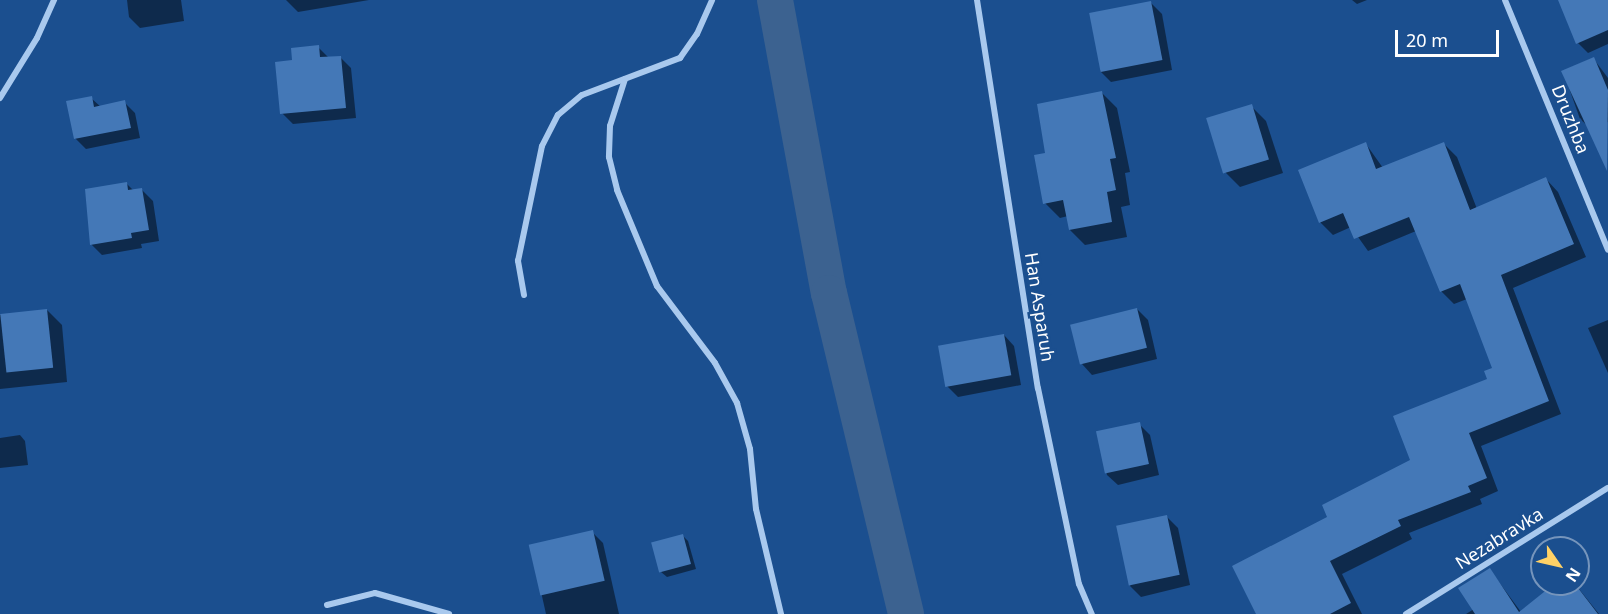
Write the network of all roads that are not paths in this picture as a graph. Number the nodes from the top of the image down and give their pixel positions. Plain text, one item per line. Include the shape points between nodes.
1 (54, 0) edge
2 (712, 0) edge
3 (977, 0) edge
4 (1505, 0) edge
5 (625, 78) junction
6 (0, 98) edge
7 (1608, 250) edge
8 (524, 295) dead end
9 (1608, 488) edge
10 (327, 605) dead end
11 (449, 614) edge
12 (782, 614) edge
13 (1092, 614) edge
14 (1406, 614) edge

1 - 6 street via 37,38
2 - 5 street via 697,34 680,58
3 - 13 street, Han Asparuh via 1038,388 1080,584
4 - 7 street, Druzhba
5 - 8 street via 582,95 558,115 542,146 518,261
5 - 12 street via 610,126 609,157 617,190 657,286 715,363 737,404 750,449 756,509
9 - 14 street, Nezabravka
10 - 11 street via 375,593

